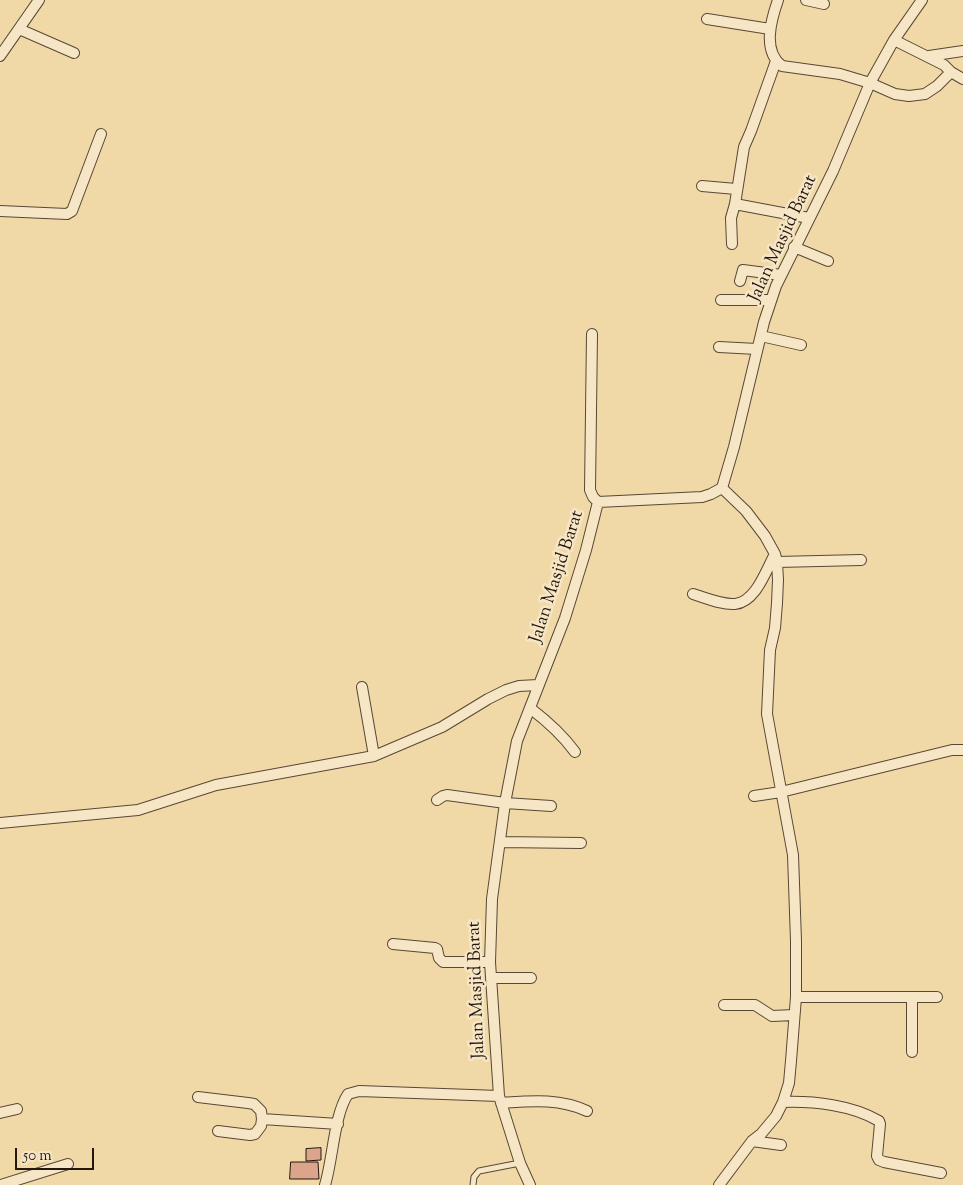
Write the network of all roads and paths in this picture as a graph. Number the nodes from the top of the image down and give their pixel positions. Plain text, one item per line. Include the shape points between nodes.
1 (39, 0) edge
2 (778, 0) edge
3 (806, 0) edge
4 (922, 0) edge
5 (824, 4) dead end
6 (707, 19) dead end
7 (770, 28) junction
8 (19, 29) junction
9 (894, 40) junction
10 (963, 51) edge
11 (74, 53) dead end
12 (0, 56) edge
13 (929, 56) junction
14 (776, 61) junction
15 (951, 72) junction
16 (963, 79) edge
17 (870, 83) junction
18 (100, 134) dead end
19 (702, 186) dead end
20 (736, 189) junction
21 (735, 204) junction
22 (0, 211) edge
23 (809, 218) junction
24 (732, 244) dead end
25 (794, 248) junction
26 (828, 260) dead end
27 (781, 275) junction
28 (740, 281) dead end
29 (721, 300) dead end
30 (771, 300) junction
31 (592, 334) dead end
32 (761, 336) junction
33 (801, 345) dead end
34 (719, 346) dead end
35 (757, 349) junction
36 (722, 488) junction
37 (598, 502) junction
38 (776, 558) junction
39 (861, 560) dead end
40 (694, 594) dead end
41 (538, 685) junction
42 (362, 687) dead end
43 (530, 708) junction
44 (963, 750) edge
45 (575, 752) dead end
46 (374, 756) junction
47 (781, 792) junction
48 (754, 796) dead end
49 (437, 800) dead end
50 (506, 804) junction
51 (551, 806) dead end
52 (0, 823) edge
53 (500, 842) junction
54 (582, 843) dead end
55 (393, 944) dead end
56 (490, 962) junction
57 (491, 978) junction
58 (531, 978) dead end
59 (796, 997) junction
60 (912, 997) junction
61 (937, 997) dead end
62 (724, 1005) dead end
63 (794, 1014) junction
64 (912, 1052) dead end
65 (198, 1097) dead end
66 (500, 1099) junction
67 (783, 1102) junction
68 (17, 1109) dead end
69 (587, 1111) dead end
70 (0, 1113) edge
71 (262, 1119) junction
72 (338, 1124) junction
73 (218, 1131) dead end
74 (752, 1141) junction
75 (781, 1145) dead end
76 (520, 1163) junction
77 (68, 1164) dead end
78 (941, 1173) dead end
79 (1, 1185) edge
80 (325, 1185) edge
81 (473, 1185) edge
82 (530, 1185) edge
83 (719, 1185) edge

1 - 8 street
2 - 7 street
3 - 5 street
4 - 9 street, Jalan Masjid Barat
6 - 7 street
7 - 14 street via 770,48
8 - 11 street
8 - 12 street
9 - 13 street
9 - 17 street, Jalan Masjid Barat
10 - 13 street
13 - 15 street
14 - 17 street via 790,68 830,72
14 - 20 street via 744,147
15 - 16 street
15 - 17 street via 925,94 917,96 895,94
17 - 23 street, Jalan Masjid Barat via 833,171
18 - 22 street via 72,210 67,214
19 - 20 street
20 - 21 street
21 - 23 street
21 - 24 street via 731,218
23 - 25 street, Jalan Masjid Barat
25 - 26 street
25 - 27 street, Jalan Masjid Barat
27 - 28 street via 743,270
27 - 30 street, Jalan Masjid Barat
29 - 30 street
30 - 32 street, Jalan Masjid Barat
31 - 37 street via 590,490
32 - 33 street
32 - 35 street, Jalan Masjid Barat
34 - 35 street
35 - 36 street, Jalan Masjid Barat
36 - 37 street, Jalan Masjid Barat via 702,496
36 - 38 street via 752,518
37 - 41 street, Jalan Masjid Barat via 565,618
38 - 39 street
38 - 40 street via 755,592 743,601 727,603
38 - 47 street via 777,603 770,650 767,714
41 - 43 street, Jalan Masjid Barat
41 - 46 street via 506,690 442,727
42 - 46 street
43 - 45 street via 554,726
43 - 50 street, Jalan Masjid Barat via 518,741
44 - 47 street
46 - 52 street via 216,785 138,810
47 - 48 street
47 - 59 street via 793,855
49 - 50 street via 447,795
50 - 51 street
50 - 53 street, Jalan Masjid Barat
53 - 54 street
53 - 56 street, Jalan Masjid Barat via 492,899
55 - 56 street via 435,948 444,962
56 - 57 street, Jalan Masjid Barat
57 - 58 street
57 - 66 street, Jalan Masjid Barat
59 - 60 street
59 - 63 street
60 - 61 street
60 - 64 street
62 - 63 street via 755,1005 772,1016
63 - 67 street via 789,1083
65 - 71 street via 254,1104 262,1111
66 - 69 street via 550,1100
66 - 72 street via 353,1091 344,1099
66 - 76 street, Jalan Masjid Barat
67 - 74 street via 769,1125
67 - 78 street via 817,1103 856,1111 875,1119 880,1124 879,1160
68 - 70 street
71 - 72 street
71 - 73 street via 255,1134
72 - 80 street
74 - 75 street
74 - 83 street
76 - 81 lane via 479,1171
76 - 82 street, Jalan Masjid Barat
77 - 79 street

